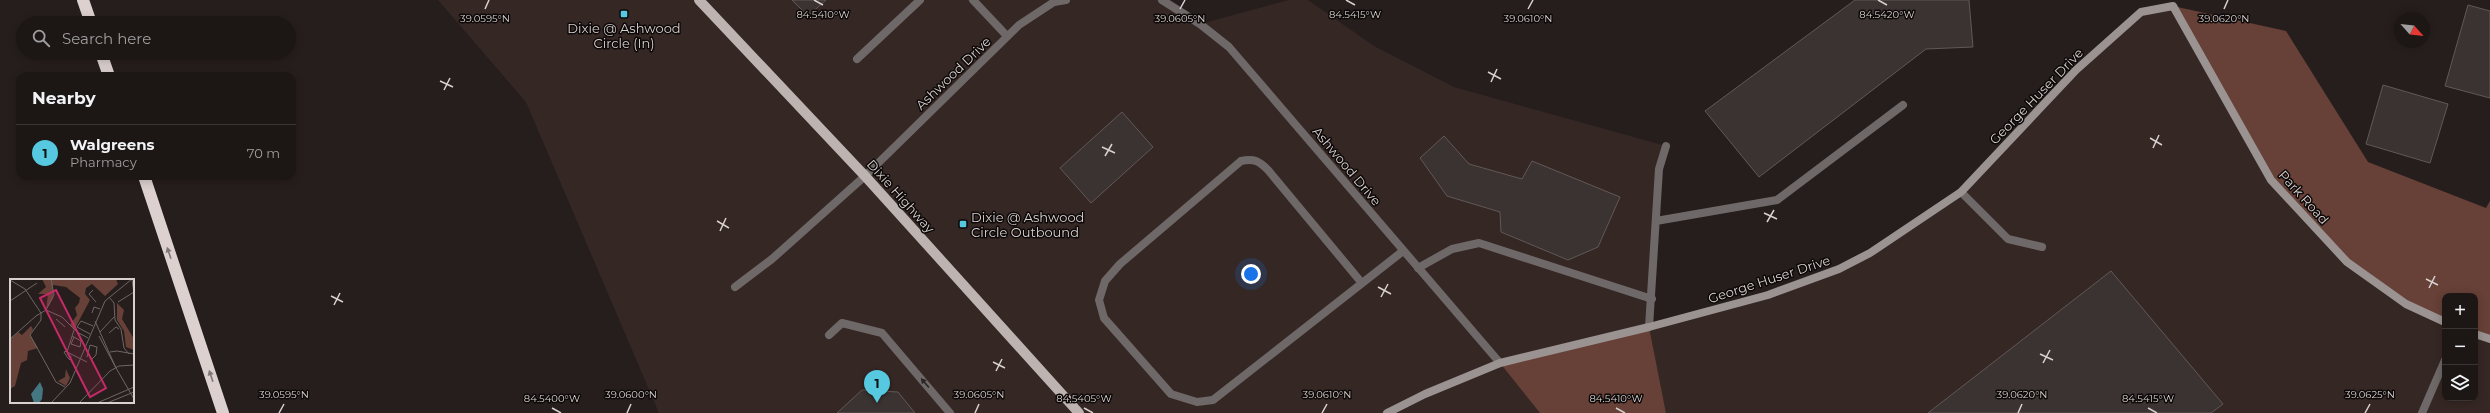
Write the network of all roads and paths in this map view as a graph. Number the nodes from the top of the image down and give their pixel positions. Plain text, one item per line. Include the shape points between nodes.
1 (83, 0) edge
2 (699, 0) edge
3 (920, 0) edge
4 (973, 0) edge
5 (1066, 0) edge
6 (1162, 0) edge
7 (2173, 3) edge
8 (89, 16) edge
9 (1007, 36) junction
10 (856, 59) dead end
11 (103, 60) edge
12 (108, 72) edge
13 (1903, 105) dead end
14 (1666, 146) dead end
15 (865, 176) junction
16 (145, 180) edge
17 (1961, 192) junction
18 (1656, 221) junction
19 (2042, 247) dead end
20 (1403, 251) junction
21 (1418, 268) junction
22 (1361, 282) junction
23 (735, 287) dead end
24 (1652, 299) junction
25 (2442, 321) edge
26 (1649, 327) junction
27 (829, 335) dead end
28 (2478, 335) edge
29 (2490, 339) edge
30 (1500, 363) junction
31 (2443, 365) edge
32 (223, 413) edge
33 (950, 413) edge
34 (1079, 413) edge
35 (1387, 413) edge
36 (2422, 413) edge

1 - 8 highway
2 - 15 main road, Dixie Highway
3 - 10 street
4 - 9 street
5 - 9 street, Ashwood Drive via 1054,2 1019,24
6 - 20 street, Ashwood Drive via 1200,24 1229,47
7 - 17 street, George Huser Drive via 2141,12 2076,70
7 - 25 street, Park Road via 2271,180 2347,262 2406,304
9 - 15 street, Ashwood Drive
11 - 12 highway
13 - 18 street via 1777,200
14 - 18 street via 1659,169
15 - 23 street, Ashwood Drive via 772,259
15 - 34 main road, Dixie Highway
32 -> 16 highway
17 - 19 street via 2008,239
17 - 26 street, George Huser Drive via 1870,253 1839,269 1768,294
18 - 24 street
20 - 21 street, Ashwood Drive
20 - 22 street
21 - 24 street via 1452,249 1479,243
21 - 30 street, Ashwood Drive
22 - 22 street via 1213,400 1197,402 1171,394 1104,318 1099,300 1105,281 1120,264 1241,161 1250,159 1259,161 1268,170
24 - 26 street
26 - 30 street, George Huser Drive
33 -> 27 street via 882,333 842,323
28 - 29 street
30 - 35 street, George Huser Drive
31 - 36 street

